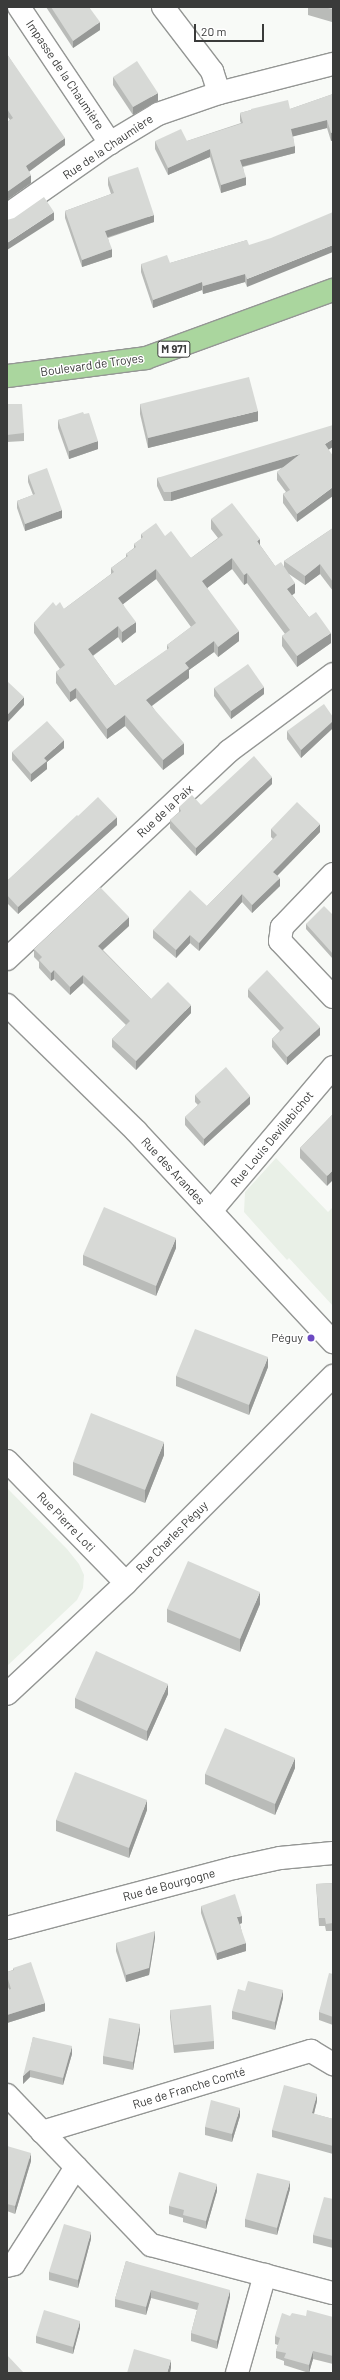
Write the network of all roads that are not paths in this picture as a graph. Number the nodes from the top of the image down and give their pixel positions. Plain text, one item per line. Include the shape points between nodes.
1 (19, 7) edge
2 (163, 7) edge
3 (333, 64) edge
4 (219, 94) junction
5 (110, 143) junction
6 (7, 215) edge
7 (333, 290) edge
8 (7, 376) edge
9 (333, 674) edge
10 (333, 874) edge
11 (7, 959) edge
12 (333, 997) edge
13 (7, 1005) edge
14 (333, 1067) edge
15 (211, 1211) junction
16 (333, 1342) edge
17 (333, 1376) edge
18 (7, 1461) edge
19 (126, 1583) junction
20 (7, 1694) edge
21 (333, 1853) edge
22 (7, 1928) edge
23 (333, 2064) edge
24 (7, 2095) edge
25 (42, 2132) junction
26 (76, 2167) junction
27 (7, 2266) edge
28 (265, 2275) junction
29 (333, 2293) edge
30 (237, 2373) edge

1 - 5 street, Impasse de la Chaumière
2 - 4 street via 212,71
3 - 4 street, Rue de la Chaumière
4 - 5 street, Rue de la Chaumière via 158,114
5 - 6 street, Rue de la Chaumière
7 - 8 main road, Boulevard de Troyes / M 971 via 146,358
9 - 11 street, Rue de la Paix via 229,751
10 - 12 street via 282,927 280,941
13 - 15 street, Rue des Arandes via 136,1131
14 - 15 street, Rue Louis Devillebichot
15 - 16 street, Rue des Arandes
17 - 19 street, Rue Charles Péguy
18 - 19 street, Rue Pierre Loti
19 - 20 street, Rue Charles Péguy
21 - 22 street, Rue de Bourgogne via 280,1858 234,1868
23 - 25 street, Rue de Franche Comté via 311,2051
24 - 25 street
25 - 26 street
26 - 27 street via 14,2264
26 - 28 street via 150,2245
28 - 29 street
28 - 30 street

